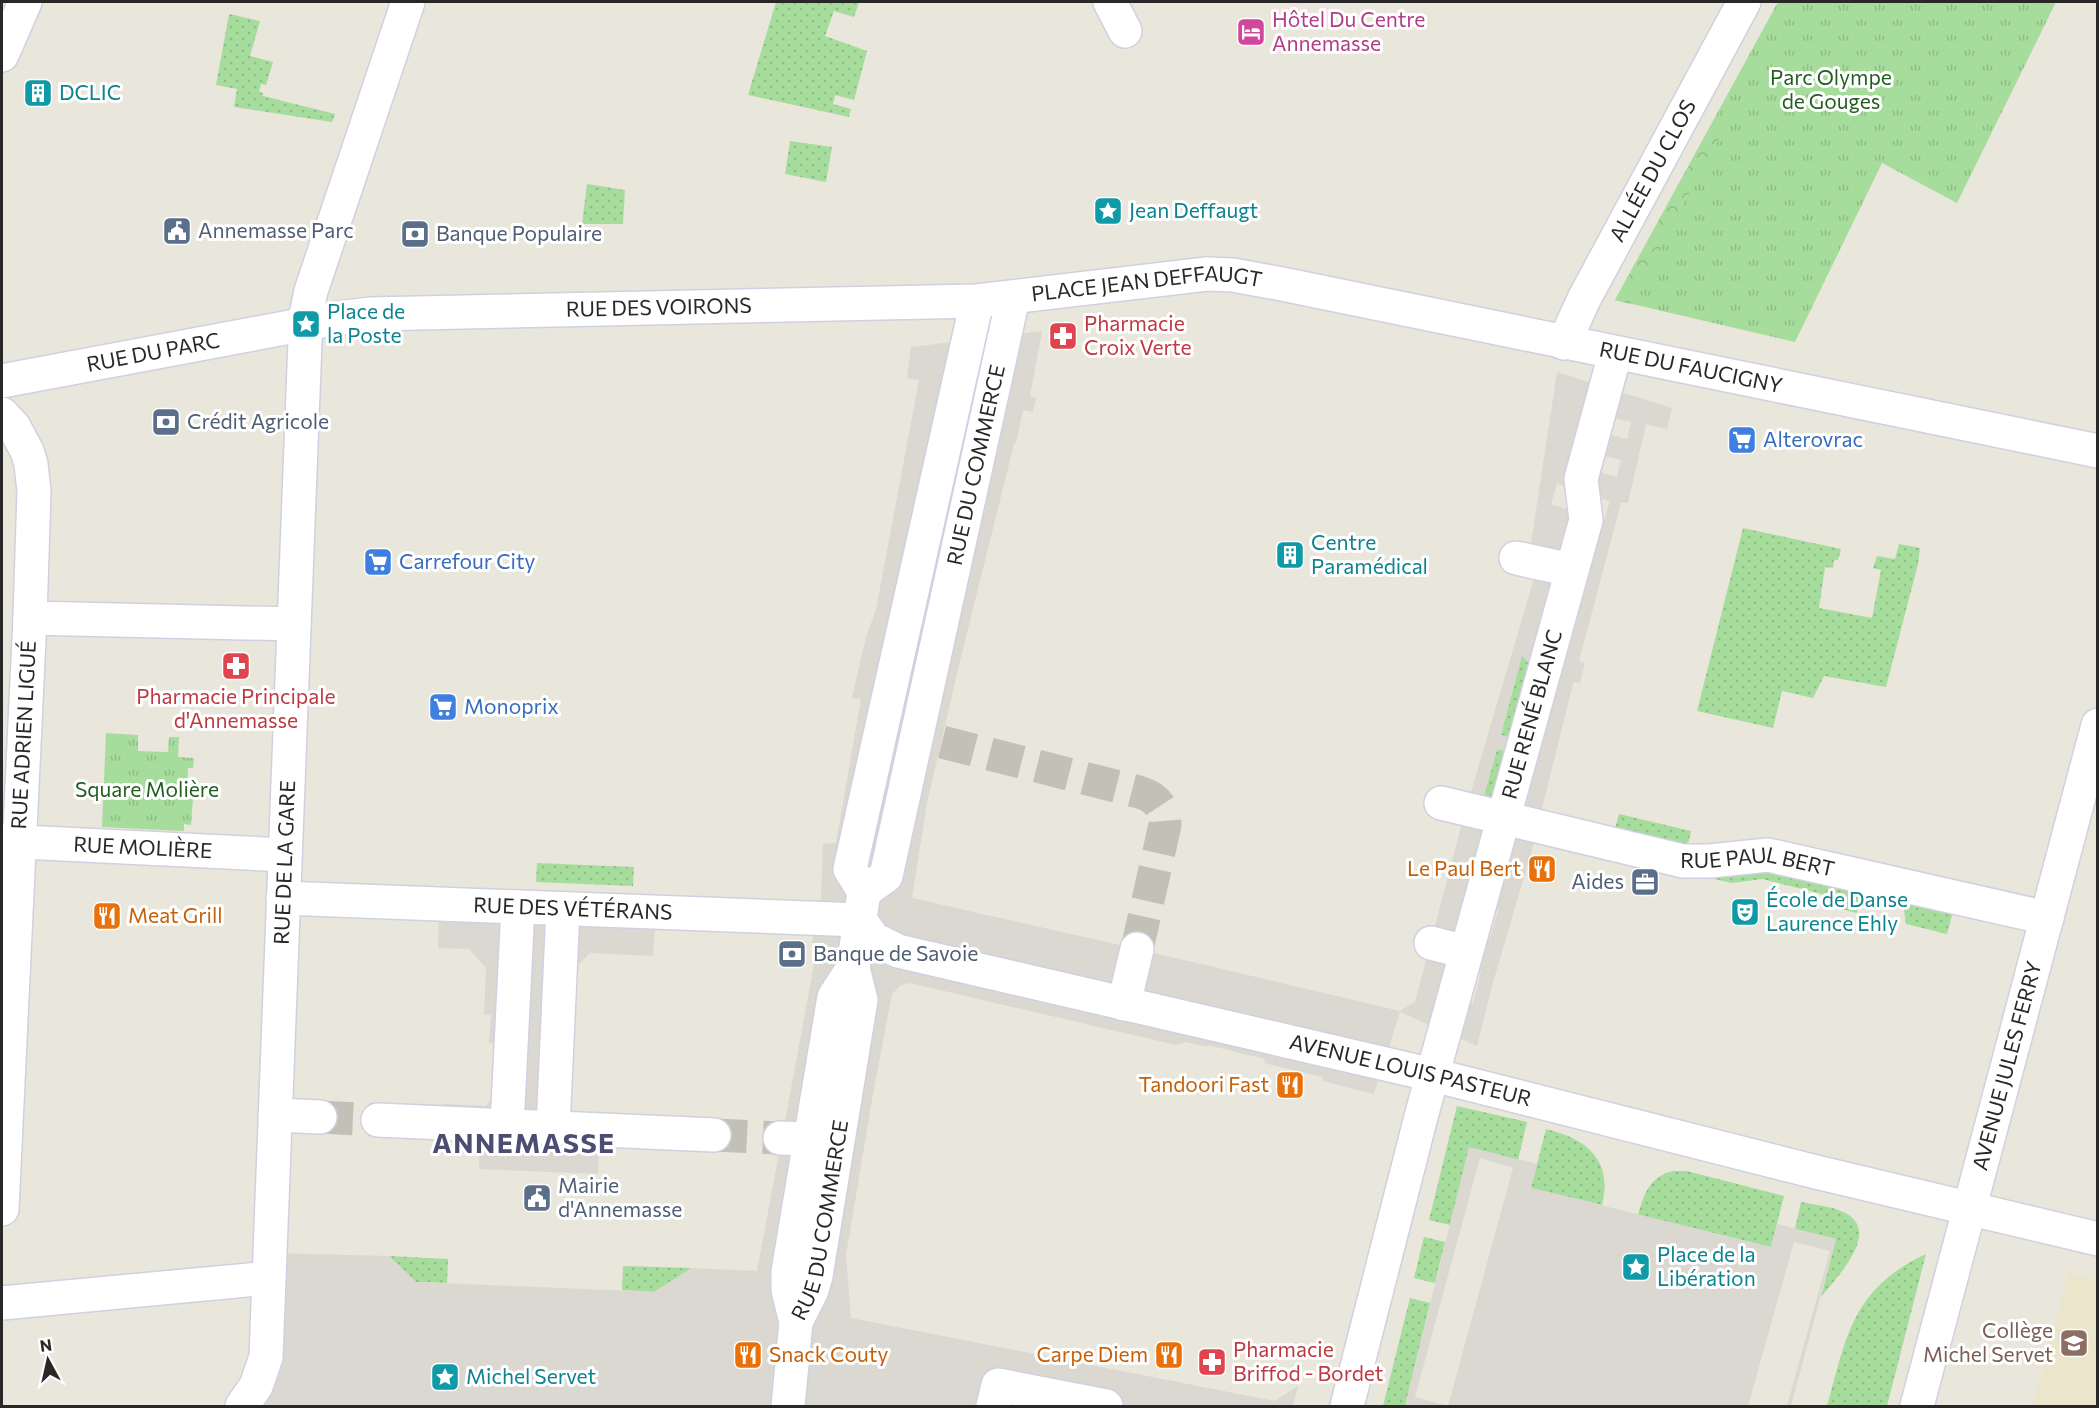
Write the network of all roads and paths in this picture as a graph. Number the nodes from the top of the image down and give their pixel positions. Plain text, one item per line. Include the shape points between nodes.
1 (25, 2) edge
2 (408, 2) edge
3 (1110, 2) edge
4 (1744, 2) edge
5 (1125, 31) dead end
6 (2, 55) edge
7 (1282, 284) joint
8 (1013, 298) junction
9 (977, 302) junction
10 (306, 324) junction
11 (1564, 343) junction
12 (1616, 354) junction
13 (2, 381) edge
14 (2, 414) edge
15 (2097, 452) edge
16 (1515, 558) dead end
17 (1572, 570) junction
18 (30, 618) junction
19 (294, 624) junction
20 (904, 627) junction
21 (940, 630) junction
22 (2097, 725) edge
23 (1441, 803) dead end
24 (1503, 818) junction
25 (10, 842) edge
26 (285, 855) junction
27 (283, 898) junction
28 (862, 906) junction
29 (518, 908) junction
30 (563, 909) junction
31 (2047, 918) junction
32 (1431, 943) dead end
33 (1137, 949) tunnel mouth
34 (1466, 952) junction
35 (853, 968) junction
36 (1124, 1004) junction
37 (1433, 1075) junction
38 (275, 1115) junction
39 (320, 1117) tunnel mouth
40 (378, 1120) tunnel mouth
41 (507, 1126) junction
42 (553, 1128) junction
43 (714, 1135) tunnel mouth
44 (2, 1209) edge
45 (1971, 1209) junction
46 (2097, 1239) edge
47 (269, 1278) junction
48 (2, 1303) edge
49 (796, 1322) junction
50 (251, 1404) edge
51 (793, 1406) edge
52 (993, 1407) edge
53 (1107, 1407) edge
54 (1347, 1407) edge
55 (1917, 1407) edge

1 - 6 street
2 - 10 street, RUE DE LA GARE via 311,291
3 - 5 street
4 - 11 street, ALLÉE DU CLOS via 1584,298
7 - 8 street, PLACE JEAN DEFFAUGT via 1207,274
7 - 11 street, RUE DU FAUCIGNY
8 - 9 street, RUE DES VOIRONS
8 - 21 street, RUE DU COMMERCE
9 - 10 street, RUE DES VOIRONS via 391,313
9 - 20 street, RUE DU COMMERCE
10 - 13 street, RUE DU PARC
10 - 19 street, RUE DE LA GARE
11 - 12 street, RUE DU FAUCIGNY
12 - 15 street, RUE DU FAUCIGNY
12 - 17 street, RUE RENÉ BLANC via 1581,479 1586,520
14 - 18 street, RUE ADRIEN LIGUÉ via 21,438 33,478
16 - 17 street
17 - 24 street, RUE RENÉ BLANC
18 - 19 street
18 - 25 street, RUE ADRIEN LIGUÉ
19 - 26 street, RUE DE LA GARE
20 - 21 street
20 - 28 street, RUE DU COMMERCE via 850,869
21 - 28 street, RUE DU COMMERCE via 929,739 886,876
22 - 31 street, AVENUE JULES FERRY
23 - 24 street, RUE PAUL BERT
24 - 31 street, RUE PAUL BERT via 1683,861 1768,855
24 - 34 street, RUE RENÉ BLANC
25 - 26 street, RUE MOLIÈRE
25 - 44 street, RUE ADRIEN LIGUÉ
26 - 27 street, RUE DE LA GARE
27 - 29 street, RUE DES VÉTÉRANS
27 - 38 street, RUE DE LA GARE
28 - 30 street, RUE DES VÉTÉRANS via 818,919
28 - 35 street, RUE DU COMMERCE
28 - 36 street, AVENUE LOUIS PASTEUR via 874,939 898,951
29 - 30 street, RUE DES VÉTÉRANS
29 - 41 street
30 - 42 street
31 - 45 street, AVENUE JULES FERRY
32 - 34 street
33 - 36 street
34 - 37 street, RUE RENÉ BLANC
35 - 49 street, RUE DU COMMERCE via 861,1000 816,1276
35 - 49 street, RUE DU COMMERCE via 834,997 795,1139 788,1290
36 - 37 street, AVENUE LOUIS PASTEUR
37 - 45 street, AVENUE LOUIS PASTEUR
37 - 54 street
38 - 39 street
38 - 47 street, RUE DE LA GARE
40 - 41 street
41 - 42 street
42 - 43 street
45 - 46 street, AVENUE LOUIS PASTEUR
45 - 55 street, AVENUE JULES FERRY
47 - 48 street
47 - 50 street, RUE DE LA GARE via 266,1357
49 - 51 street
52 - 53 street via 998,1385

